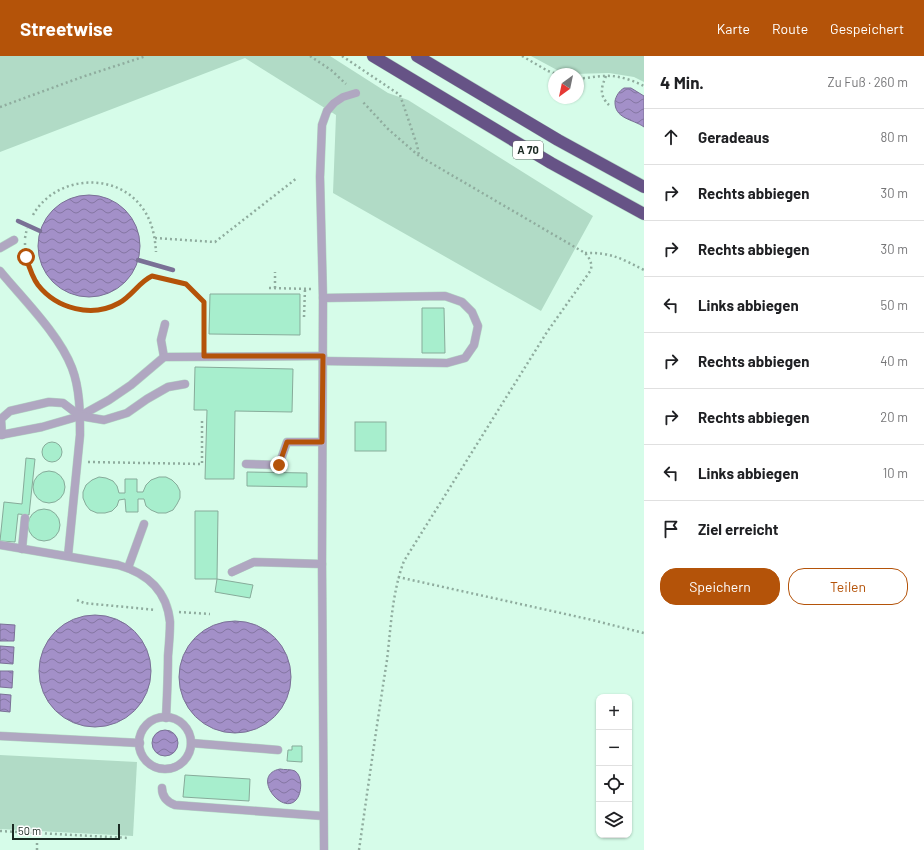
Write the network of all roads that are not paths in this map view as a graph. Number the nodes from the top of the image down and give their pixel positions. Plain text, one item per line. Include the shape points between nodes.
1 (374, 56) edge
2 (422, 59) edge
3 (356, 94) road end
4 (644, 187) edge
5 (644, 214) edge
6 (14, 240) dead end
7 (0, 248) edge
8 (0, 271) edge
9 (323, 298) junction
10 (165, 324) dead end
11 (164, 357) junction
12 (323, 358) junction
13 (185, 384) dead end
14 (80, 416) junction
15 (1, 435) edge
16 (322, 442) junction
17 (246, 464) dead end
18 (25, 518) dead end
19 (144, 524) dead end
20 (0, 545) edge
21 (22, 549) junction
22 (68, 556) junction
23 (322, 564) junction
24 (128, 568) junction
25 (232, 572) dead end
26 (166, 718) junction
27 (0, 736) edge
28 (140, 742) junction
29 (191, 743) junction
30 (278, 750) dead end
31 (162, 788) dead end
32 (323, 816) junction
33 (324, 850) edge

1 - 5 highway, A 70 via 551,163
2 - 4 highway, A 70 via 558,140
3 - 9 lane via 343,97 334,103 327,111 322,125 320,177
6 - 7 lane
8 - 14 lane via 62,348 72,368
9 - 12 lane
9 - 12 lane via 445,296 462,302 472,312 478,326 474,345 465,358 447,363
10 - 11 lane via 161,340
11 - 12 lane
11 - 14 lane via 131,386
12 - 16 lane
13 - 14 lane via 168,387 127,413 104,420
14 - 15 lane
14 - 15 lane via 63,403 49,402 10,411 1,419
14 - 22 lane
16 - 17 lane via 287,442 279,465
16 - 23 lane
18 - 21 lane
19 - 24 lane
20 - 21 lane
21 - 22 lane
22 - 24 lane
23 - 25 lane via 254,562
23 - 32 lane
24 - 26 lane via 150,580 165,601 168,611 170,623
26 - 28 lane via 147,725
26 - 29 lane via 184,725
27 - 28 lane
28 - 29 lane via 142,754 148,763 164,769 176,767 184,762 190,753
29 - 30 lane
31 - 32 lane via 165,798 175,805
32 - 33 lane

